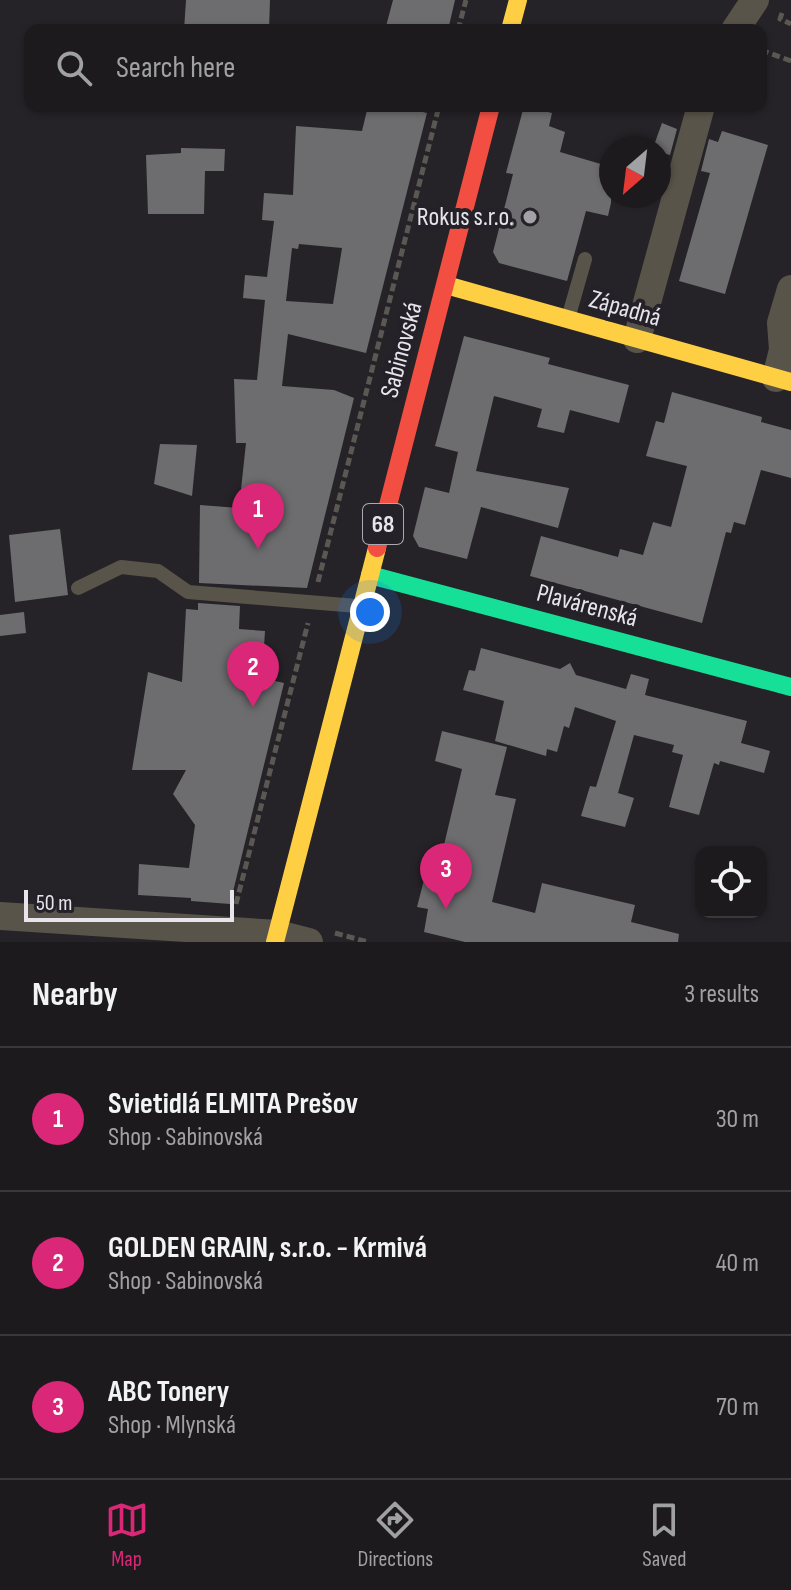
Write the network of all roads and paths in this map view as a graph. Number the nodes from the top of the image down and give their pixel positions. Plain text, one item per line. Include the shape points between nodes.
1 (466, 0) edge
2 (518, 0) edge
3 (755, 0) edge
4 (782, 9) dead end
5 (460, 24) edge
6 (512, 24) edge
7 (739, 24) edge
8 (791, 24) edge
9 (767, 52) edge
10 (791, 61) edge
11 (437, 112) edge
12 (489, 112) edge
13 (699, 112) edge
14 (585, 259) dead end
15 (446, 285) junction
16 (791, 289) edge
17 (568, 320) junction
18 (637, 339) junction
19 (784, 380) edge
20 (370, 575) junction
21 (78, 588) dead end
22 (313, 602) junction
23 (362, 606) junction
24 (791, 687) edge
25 (0, 916) edge
26 (230, 930) junction
27 (276, 938) edge
28 (309, 942) edge

1 - 5 path
2 - 6 main road
3 - 7 street
4 - 8 path via 780,19
9 - 10 path
11 - 22 path
12 - 15 main road, Sabinovská / 68
13 - 18 street
14 - 17 lane
15 - 17 main road, Západná
15 - 20 main road, Sabinovská / 68
16 - 19 street via 781,323
17 - 18 main road, Západná
18 - 19 main road, Západná
20 - 23 main road, Sabinovská / 68
20 - 24 main road, Plavárenská
21 - 22 lane via 121,567 158,571 188,592
22 - 23 lane
22 - 26 path
23 - 27 main road, Sabinovská / 68
25 - 26 street
26 - 27 street
27 - 28 street

